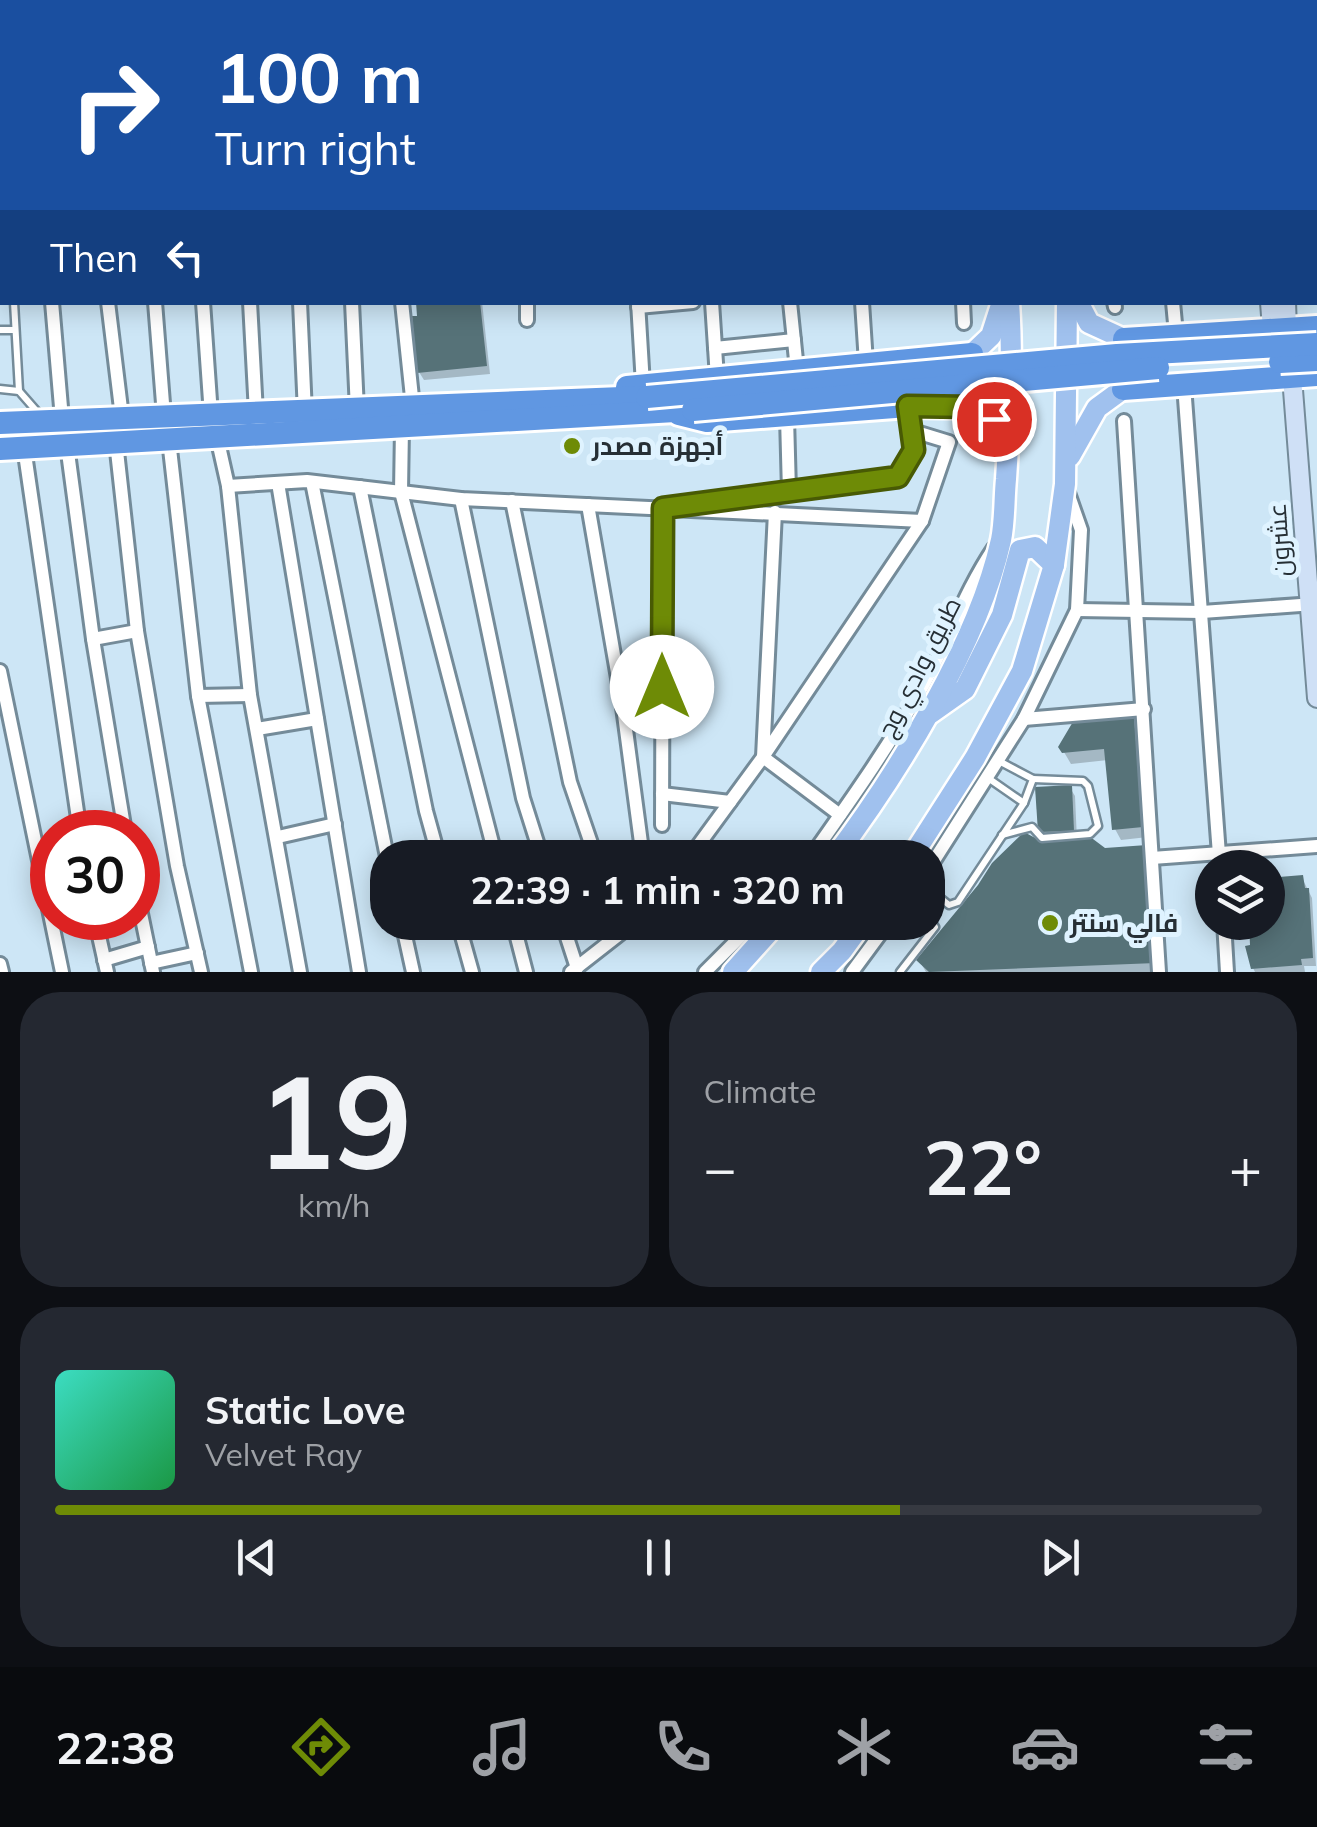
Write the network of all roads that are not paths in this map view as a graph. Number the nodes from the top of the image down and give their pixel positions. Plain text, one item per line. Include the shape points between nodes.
1 (14, 305) edge
2 (52, 305) edge
3 (108, 305) edge
4 (155, 305) edge
5 (203, 305) edge
6 (250, 305) edge
7 (300, 305) edge
8 (352, 305) edge
9 (402, 305) edge
10 (527, 305) edge
11 (638, 305) edge
12 (712, 305) edge
13 (790, 305) edge
14 (862, 305) edge
15 (963, 305) edge
16 (1004, 305) edge
17 (1005, 305) edge
18 (1067, 305) edge
19 (1080, 305) edge
20 (1173, 305) edge
21 (1271, 305) edge
22 (1285, 305) edge
23 (527, 320) dead end
24 (964, 323) dead end
25 (1317, 327) edge
26 (1280, 329) junction
27 (0, 330) edge
28 (15, 330) junction
29 (1176, 334) junction
30 (1124, 339) joint
31 (794, 340) junction
32 (1317, 344) edge
33 (714, 348) junction
34 (972, 354) joint
35 (1317, 360) edge
36 (866, 363) junction
37 (796, 370) junction
38 (1317, 376) edge
39 (1292, 377) junction
40 (716, 378) junction
41 (1184, 385) junction
42 (0, 389) edge
43 (1123, 389) joint
44 (19, 391) junction
45 (645, 391) junction
46 (908, 406) junction
47 (976, 407) joint
48 (356, 410) junction
49 (682, 411) junction
50 (256, 413) junction
51 (305, 413) junction
52 (164, 416) junction
53 (122, 417) junction
54 (408, 417) junction
55 (787, 417) junction
56 (53, 420) junction
57 (1124, 421) dead end
58 (0, 423) edge
59 (214, 426) junction
60 (912, 431) junction
61 (169, 440) junction
62 (116, 442) junction
63 (1008, 444) junction
64 (67, 445) junction
65 (12, 448) edge
66 (1065, 475) junction
67 (312, 482) junction
68 (278, 483) junction
69 (228, 486) junction
70 (360, 487) junction
71 (402, 492) junction
72 (789, 492) junction
73 (461, 499) junction
74 (512, 501) junction
75 (588, 504) junction
76 (667, 508) junction
77 (775, 512) junction
78 (922, 520) junction
79 (1001, 538) junction
80 (1054, 565) junction
81 (1313, 604) edge
82 (1077, 610) junction
83 (1137, 612) junction
84 (1202, 612) junction
85 (137, 631) junction
86 (93, 639) junction
87 (0, 671) edge
88 (250, 695) junction
89 (198, 696) junction
90 (1317, 698) edge
91 (1144, 709) junction
92 (317, 719) junction
93 (1024, 719) junction
94 (922, 720) junction
95 (257, 729) junction
96 (764, 757) junction
97 (997, 760) junction
98 (987, 776) junction
99 (1033, 778) junction
100 (662, 794) junction
101 (730, 802) junction
102 (1024, 803) junction
103 (76, 810) edge
104 (121, 810) edge
105 (840, 816) junction
106 (335, 824) junction
107 (662, 825) dead end
108 (1001, 836) junction
109 (278, 837) junction
110 (384, 840) edge
111 (434, 840) edge
112 (491, 840) edge
113 (536, 840) edge
114 (590, 840) edge
115 (641, 840) edge
116 (702, 840) edge
117 (823, 840) edge
118 (845, 840) edge
119 (922, 840) edge
120 (945, 843) edge
121 (1317, 846) edge
122 (1219, 850) edge
123 (1285, 851) edge
124 (1152, 858) junction
125 (1195, 859) edge
126 (945, 902) edge
127 (100, 940) edge
128 (147, 940) edge
129 (406, 940) edge
130 (463, 940) edge
131 (518, 940) edge
132 (566, 940) edge
133 (606, 940) edge
134 (737, 940) edge
135 (762, 940) edge
136 (851, 940) edge
137 (876, 940) edge
138 (925, 940) edge
139 (1225, 940) edge
140 (148, 947) junction
141 (197, 953) junction
142 (0, 964) edge
143 (106, 966) edge
144 (152, 968) edge
145 (574, 970) edge
146 (2, 972) edge
147 (62, 972) edge
148 (201, 972) edge
149 (250, 972) edge
150 (300, 972) edge
151 (359, 972) edge
152 (413, 972) edge
153 (472, 972) edge
154 (526, 972) edge
155 (706, 972) edge
156 (733, 972) edge
157 (821, 972) edge
158 (852, 972) edge
159 (900, 972) edge
160 (1159, 972) edge
161 (1228, 972) edge

1 - 28 lane
2 - 56 street
3 - 53 street
4 - 52 street
5 - 59 street
6 - 50 street
7 - 51 street
8 - 48 street
9 - 54 street
10 - 23 street
11 - 45 street
12 - 33 street
13 - 31 street
14 - 36 street
15 - 24 street
16 - 34 main road via 992,336
17 - 63 main road, طريق وادي وج via 1014,361
18 - 66 main road
19 - 30 main road via 1089,323
20 - 29 street
21 - 26 street
22 - 26 street
25 - 26 highway
26 - 29 highway
27 - 28 lane
28 - 44 lane
29 - 30 highway
31 - 33 street
31 - 37 street
32 - 45 highway, bridge
33 - 40 street
34 - 36 highway
35 - 49 highway, bridge
36 - 37 highway
37 - 40 highway
38 - 39 highway
39 - 41 highway
39 - 81 street, عشرون
40 - 45 highway
41 - 43 highway
41 - 84 street
42 - 44 lane
43 - 66 main road via 1097,408
44 - 56 lane
45 - 54 highway
46 - 47 highway
46 - 55 highway
46 - 60 street
47 - 63 main road via 994,419
48 - 51 highway
48 - 54 highway
49 - 54 highway
49 - 55 highway via 707,421
50 - 51 highway
50 - 59 highway
52 - 53 highway
52 - 59 highway
53 - 56 highway
54 - 59 highway
54 - 71 street
55 - 72 street
56 - 58 highway
57 - 83 street
59 - 61 highway
59 - 69 street
60 - 72 street via 914,450 898,477
60 - 78 street via 949,442
61 - 62 highway
61 - 89 street
62 - 64 highway
62 - 85 street
63 - 79 main road, طريق وادي وج
64 - 65 highway
64 - 86 street
65 - 103 street
66 - 80 main road
66 - 82 street via 1080,530
67 - 68 street
67 - 70 street
67 - 110 street
68 - 69 street
68 - 92 street
69 - 88 street
70 - 71 street
70 - 111 street
71 - 73 street
71 - 112 street
72 - 76 street
73 - 74 street
73 - 113 street
74 - 75 street
74 - 114 street via 570,782
75 - 76 street
75 - 115 street
76 - 77 street
76 - 100 street
77 - 78 street
77 - 96 street
78 - 96 street
79 - 94 main road, طريق وادي وج via 980,608
79 - 105 street via 924,684
80 - 94 main road via 1035,547 1020,550 1002,614 965,689
80 - 119 main road via 1022,671
81 - 84 street
81 - 90 street, عشرون
82 - 83 street
82 - 93 street
83 - 84 street
83 - 91 street
84 - 122 street
85 - 86 street
85 - 141 street
86 - 104 street
87 - 147 street
88 - 89 street
88 - 95 street
89 - 149 street
91 - 93 street
91 - 124 street
92 - 95 street
92 - 106 street
93 - 97 street
94 - 118 main road, طريق وادي وج
95 - 109 street
96 - 101 street
96 - 105 street
97 - 98 street
97 - 99 lane
98 - 102 lane
98 - 120 street
99 - 102 lane
99 - 108 lane via 1083,780 1098,826 1090,834 1042,838 1032,826
100 - 101 street
100 - 107 street
101 - 116 street
102 - 108 lane
105 - 117 street
106 - 109 street
106 - 151 street
108 - 126 lane via 958,902
109 - 150 street
121 - 123 street
124 - 125 street
124 - 160 street
127 - 143 street
128 - 140 street
129 - 152 street
130 - 153 street
131 - 154 street
132 - 145 street
133 - 145 street
134 - 155 street
135 - 156 main road
136 - 157 main road
137 - 158 street
138 - 159 lane
139 - 161 street
140 - 143 street
140 - 144 street
141 - 144 street
141 - 148 street
142 - 146 street

